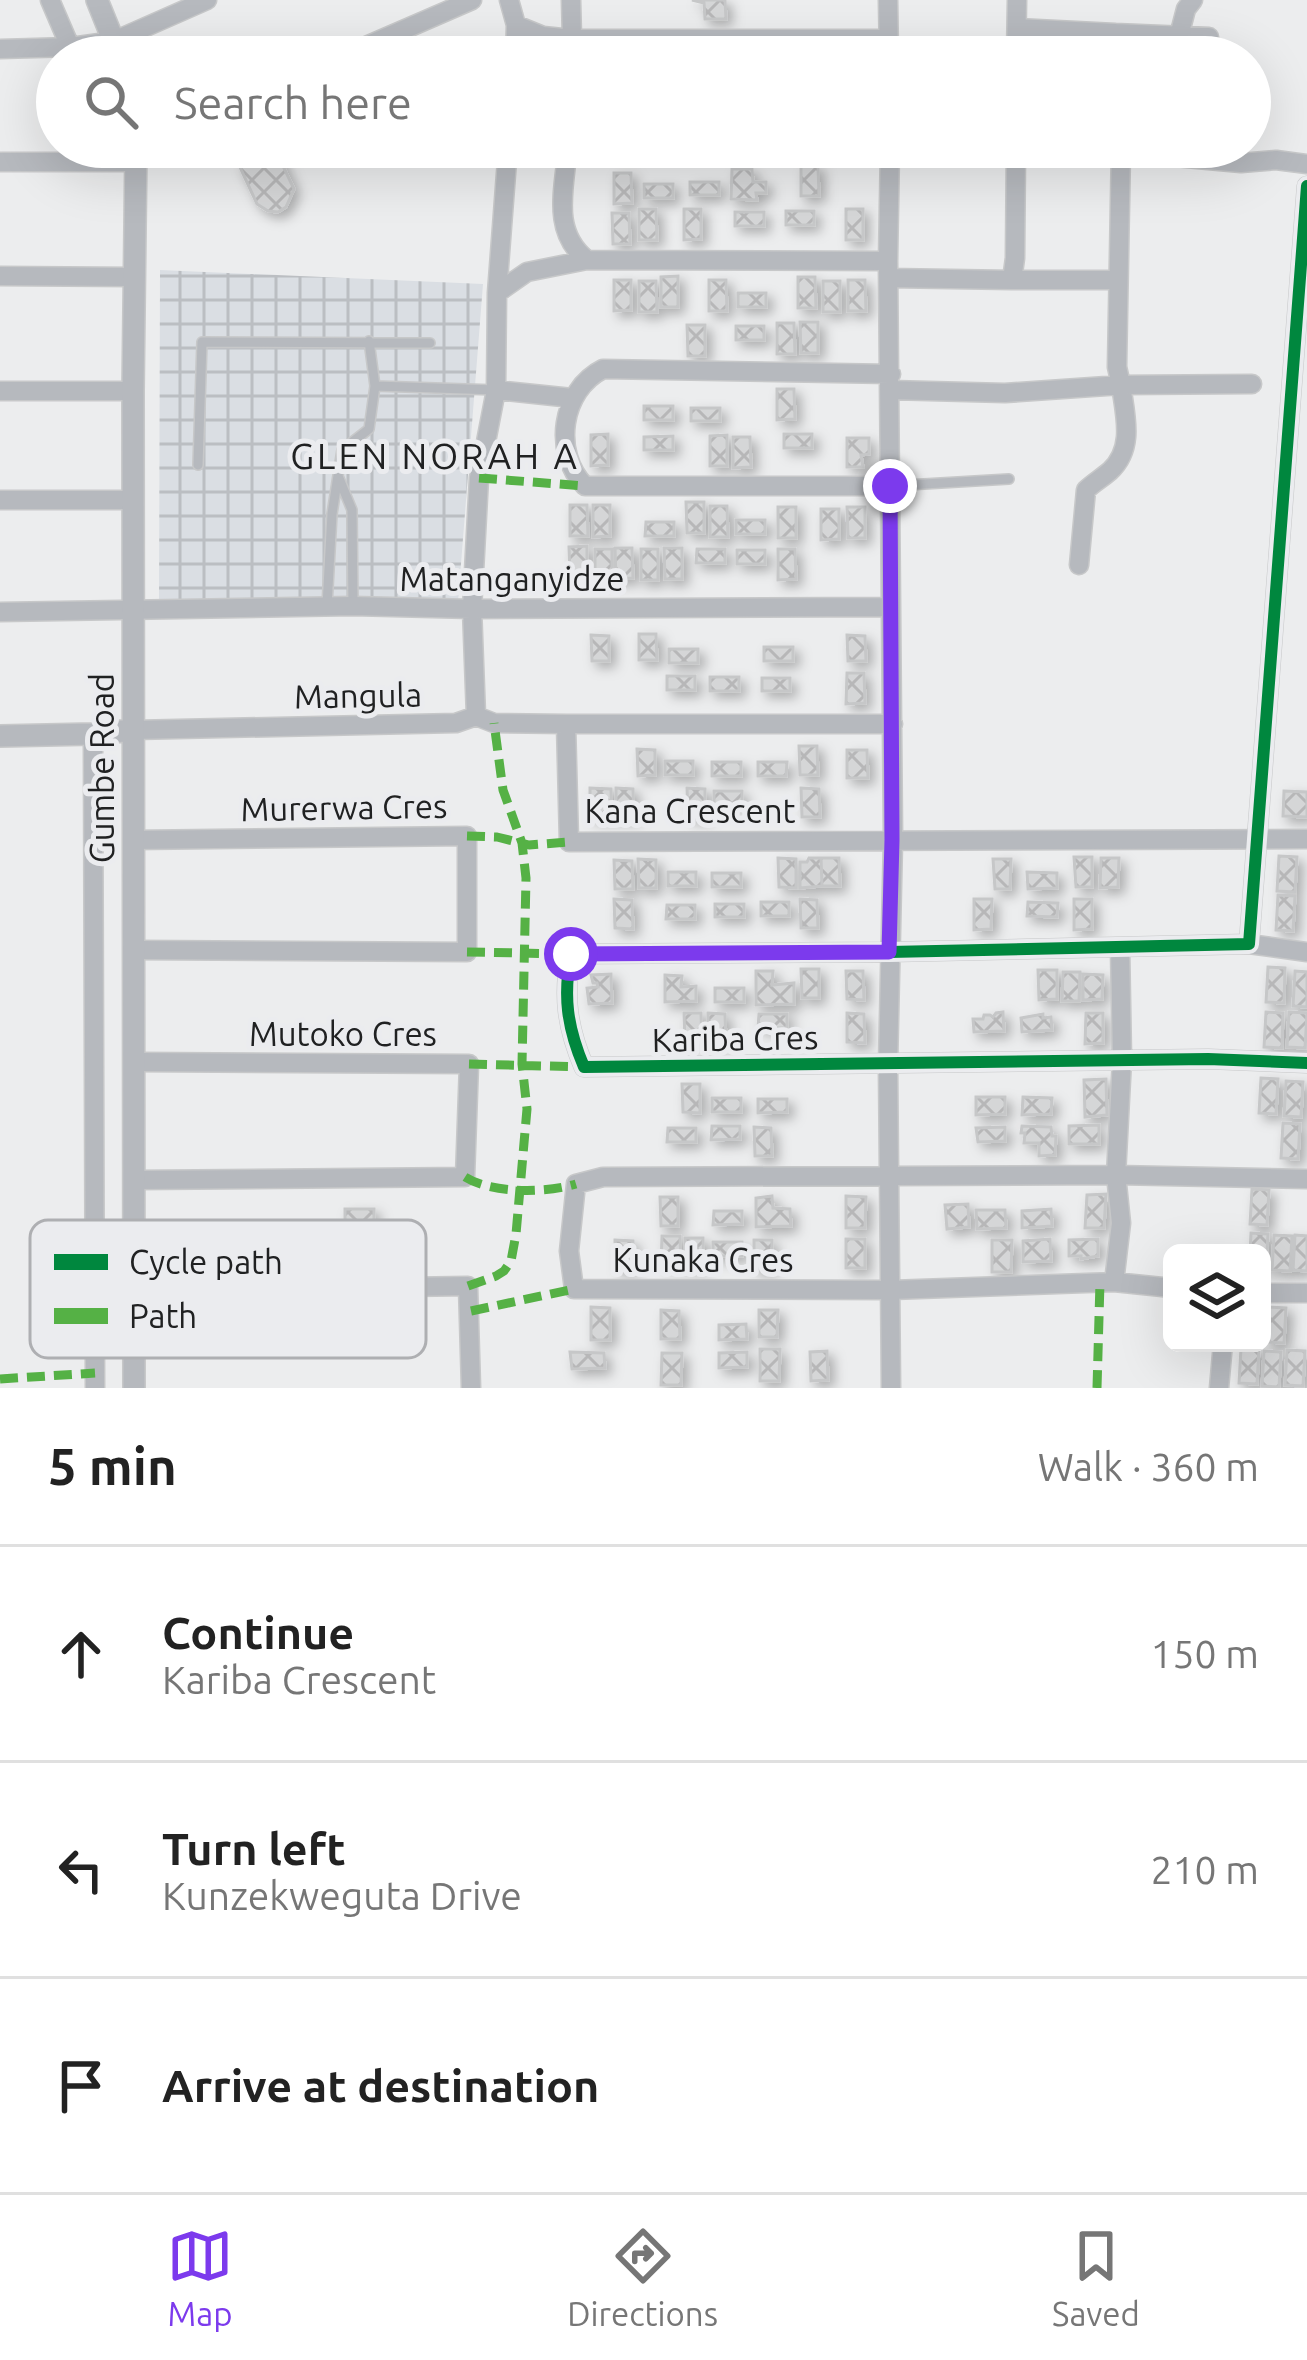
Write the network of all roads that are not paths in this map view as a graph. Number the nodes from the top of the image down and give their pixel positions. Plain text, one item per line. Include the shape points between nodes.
1 (50, 0) edge
2 (97, 0) edge
3 (207, 0) edge
4 (472, 0) edge
5 (509, 0) edge
6 (571, 0) edge
7 (889, 0) edge
8 (1017, 0) edge
9 (1192, 0) edge
10 (516, 25) junction
11 (1016, 28) junction
12 (1115, 33) junction
13 (66, 36) edge
14 (112, 36) edge
15 (141, 36) edge
16 (389, 36) edge
17 (516, 36) edge
18 (543, 36) edge
19 (572, 36) edge
20 (888, 36) edge
21 (1016, 36) edge
22 (1117, 36) edge
23 (1179, 36) joint
24 (0, 49) edge
25 (36, 50) edge
26 (36, 159) edge
27 (1271, 160) edge
28 (0, 162) edge
29 (1307, 164) edge
30 (135, 168) edge
31 (506, 168) edge
32 (564, 168) edge
33 (890, 168) edge
34 (1016, 168) edge
35 (1121, 168) edge
36 (1307, 186) edge
37 (587, 260) junction
38 (889, 269) junction
39 (0, 276) edge
40 (134, 277) junction
41 (1012, 280) junction
42 (1118, 280) junction
43 (496, 293) junction
44 (369, 341) junction
45 (430, 343) dead end
46 (890, 381) junction
47 (1252, 384) dead end
48 (1121, 385) junction
49 (375, 386) junction
50 (496, 390) junction
51 (0, 391) edge
52 (133, 391) junction
53 (572, 398) junction
54 (198, 465) dead end
55 (338, 475) junction
56 (1009, 478) dead end
57 (890, 486) junction
58 (0, 500) edge
59 (133, 500) junction
60 (1079, 565) dead end
61 (327, 606) junction
62 (353, 606) junction
63 (891, 608) junction
64 (472, 609) junction
65 (133, 610) junction
66 (0, 612) edge
67 (476, 716) junction
68 (566, 724) junction
69 (892, 724) junction
70 (134, 730) junction
71 (93, 734) junction
72 (0, 736) edge
73 (1256, 839) junction
74 (1307, 839) edge
75 (133, 840) junction
76 (892, 840) junction
77 (1249, 944) junction
78 (1120, 947) junction
79 (135, 950) junction
80 (889, 952) junction
81 (1307, 952) edge
82 (1122, 1060) junction
83 (135, 1063) junction
84 (888, 1064) junction
85 (1307, 1064) edge
86 (1116, 1175) junction
87 (889, 1178) junction
88 (1307, 1179) edge
89 (136, 1180) junction
90 (94, 1220) edge
91 (135, 1220) edge
92 (1114, 1282) junction
93 (426, 1287) edge
94 (1163, 1287) edge
95 (891, 1290) junction
96 (1271, 1293) edge
97 (1307, 1293) edge
98 (1222, 1352) edge
99 (95, 1358) edge
100 (95, 1388) edge
101 (471, 1388) edge
102 (891, 1388) edge
103 (1219, 1388) edge

1 - 13 street
2 - 14 street
3 - 15 street
4 - 16 street
5 - 10 street
6 - 19 street
7 - 20 street
8 - 11 street
9 - 23 street
10 - 17 street
10 - 18 street
11 - 12 street
11 - 21 street
12 - 22 street
12 - 23 street
24 - 25 street
26 - 28 street
27 - 29 street
30 - 40 street, Gumbe Road
31 - 43 street
32 - 37 street via 565,234
33 - 38 street
34 - 41 street
35 - 42 street
36 - 73 street
37 - 38 street
37 - 43 street via 527,272
38 - 41 street
38 - 46 street
39 - 40 street
40 - 52 street, Gumbe Road
41 - 42 street
42 - 48 street
43 - 50 street
44 - 45 lane
44 - 49 lane
44 - 54 lane via 202,341
46 - 48 street via 1005,392
46 - 53 street via 603,369
46 - 57 street
47 - 48 street
48 - 60 street via 1128,434 1112,469 1086,490
49 - 50 lane
49 - 55 lane via 369,429 342,450
50 - 53 street
50 - 64 street via 479,478
51 - 52 street
52 - 59 street, Gumbe Road
53 - 57 street via 568,459 585,486
55 - 61 lane
55 - 62 lane via 352,510
56 - 57 lane
57 - 63 street
58 - 59 street
59 - 65 street, Gumbe Road
61 - 62 street, Matanganyidze
61 - 65 street, Matanganyidze
62 - 64 street, Matanganyidze
63 - 64 street, Matanganyidze
63 - 69 street
64 - 67 street
65 - 66 street, Matanganyidze
65 - 70 street, Gumbe Road
67 - 68 street, Mangula
67 - 70 street, Mangula via 456,723
68 - 69 street
68 - 76 street, Kana Crescent via 569,842
69 - 76 street
70 - 71 street
70 - 75 street, Gumbe Road
71 - 72 street
71 - 90 street
73 - 74 street
73 - 76 street
73 - 77 street
75 - 79 street, Gumbe Road
75 - 79 street, Murerwa Cres via 467,836 467,952
76 - 80 street
77 - 78 street
77 - 81 street
78 - 80 street
78 - 82 street
79 - 83 street, Gumbe Road
80 - 84 street
80 - 84 street, Kariba Cres via 571,954 566,1004 584,1067
82 - 84 street, Kariba Cres
82 - 85 street, Kariba Cres
82 - 86 street
83 - 89 street, Gumbe Road
83 - 89 street, Mutoko Cres via 469,1064 465,1177
84 - 87 street
86 - 87 street
86 - 88 street
86 - 92 street
87 - 95 street
87 - 95 street, Kunaka Cres via 603,1177 576,1184 569,1251 574,1289
89 - 91 street, Gumbe Road
92 - 94 street
92 - 95 street
93 - 101 street via 468,1286
95 - 102 street
96 - 97 street
98 - 103 street
99 - 100 street

